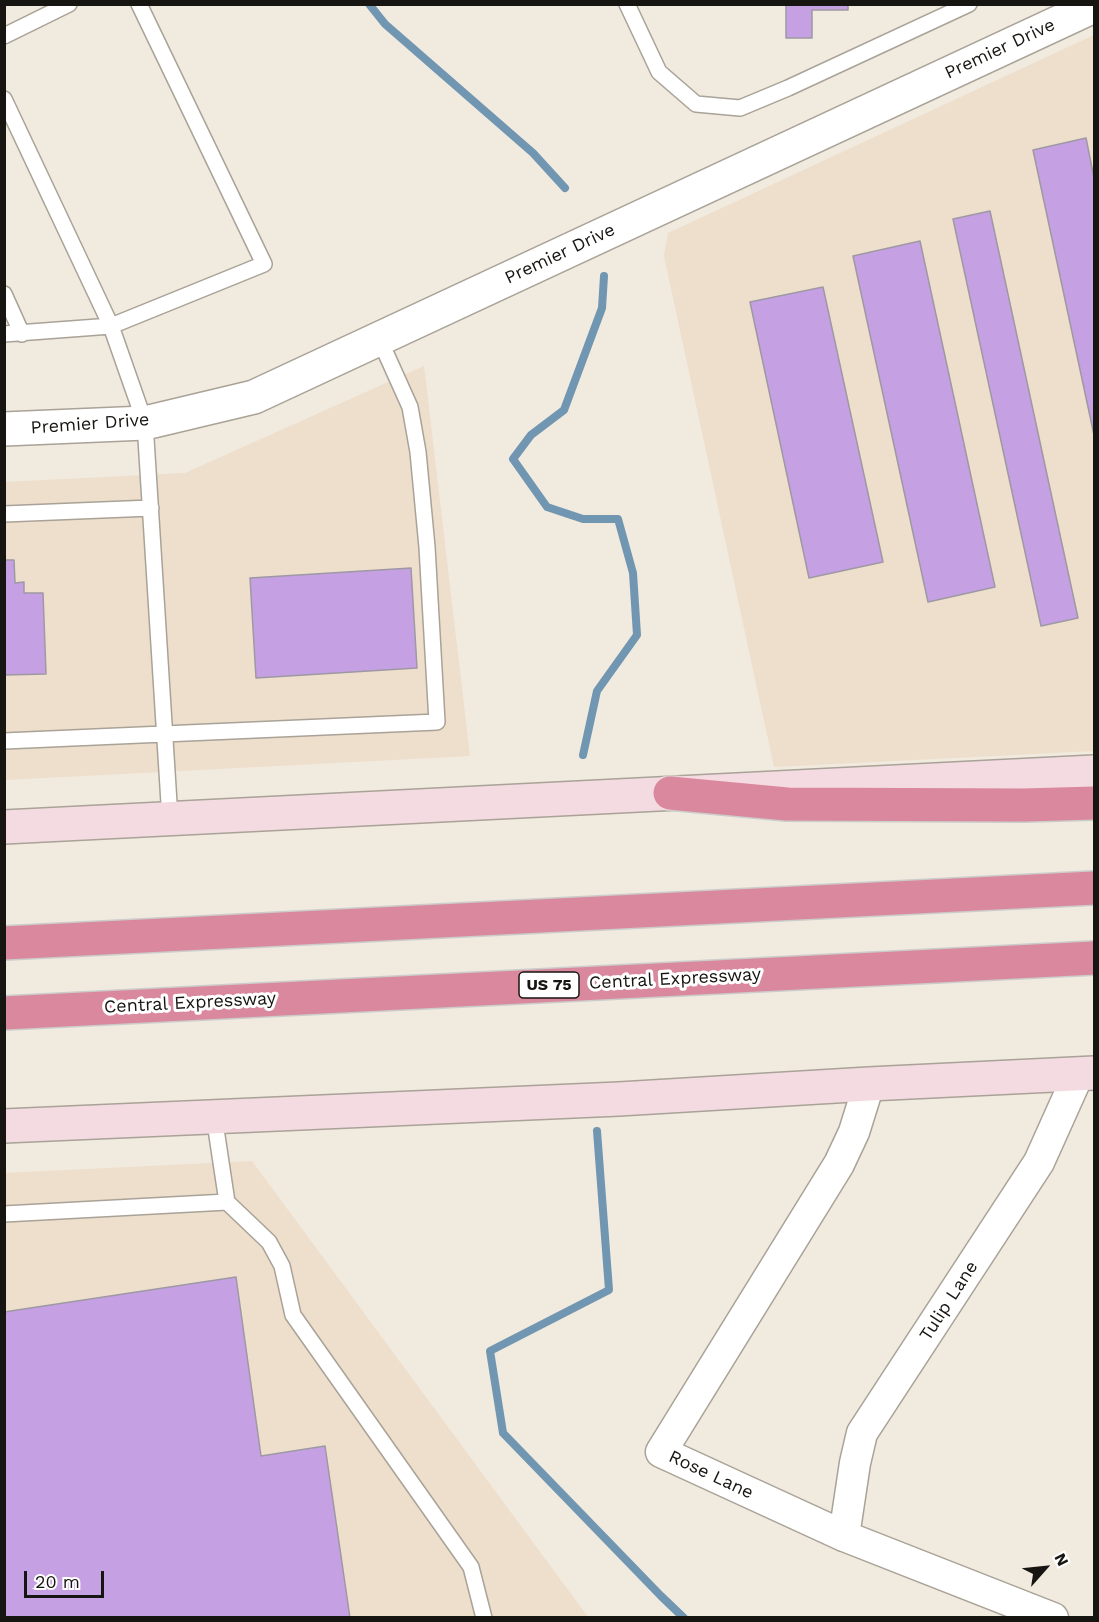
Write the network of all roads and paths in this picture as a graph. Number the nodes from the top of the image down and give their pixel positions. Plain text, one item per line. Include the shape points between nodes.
1 (69, 4) edge
2 (139, 4) edge
3 (627, 4) edge
4 (969, 4) edge
5 (1095, 6) edge
6 (4, 36) edge
7 (4, 99) edge
8 (4, 294) edge
9 (111, 326) junction
10 (4, 334) edge
11 (22, 334) junction
12 (380, 338) junction
13 (145, 423) junction
14 (4, 429) edge
15 (151, 508) junction
16 (4, 514) edge
17 (165, 735) junction
18 (4, 741) edge
19 (1095, 772) edge
20 (670, 793) junction
21 (1095, 803) edge
22 (170, 819) junction
23 (4, 827) edge
24 (1095, 888) edge
25 (4, 943) edge
26 (1095, 958) edge
27 (4, 1013) edge
28 (1087, 1073) edge
29 (868, 1084) junction
30 (214, 1116) junction
31 (4, 1126) edge
32 (226, 1202) junction
33 (4, 1214) edge
34 (844, 1536) junction
35 (484, 1617) edge
36 (1053, 1617) edge

1 - 6 lane
2 - 9 lane via 264,264
3 - 4 lane via 659,72 696,104 740,108
5 - 12 street, Premier Drive
7 - 9 lane
8 - 11 lane
9 - 11 lane
9 - 13 lane
10 - 11 lane
12 - 13 street, Premier Drive via 254,397
12 - 17 lane via 410,407 418,452 437,722
13 - 14 street, Premier Drive
13 - 15 lane
15 - 16 lane
15 - 17 lane
17 - 18 lane
17 - 22 lane
19 - 20 main road
20 - 21 highway via 788,804
20 - 22 main road
22 - 23 main road
24 - 25 highway
26 - 27 highway, Central Expressway / US 75
28 - 29 main road
28 - 34 street, Tulip Lane via 1039,1162 862,1433
29 - 30 main road
29 - 34 street, Rose Lane via 854,1132 839,1164 661,1452
30 - 31 main road
30 - 32 lane
32 - 33 lane
32 - 35 lane via 269,1242 282,1266 293,1315 471,1567
34 - 36 street, Rose Lane

